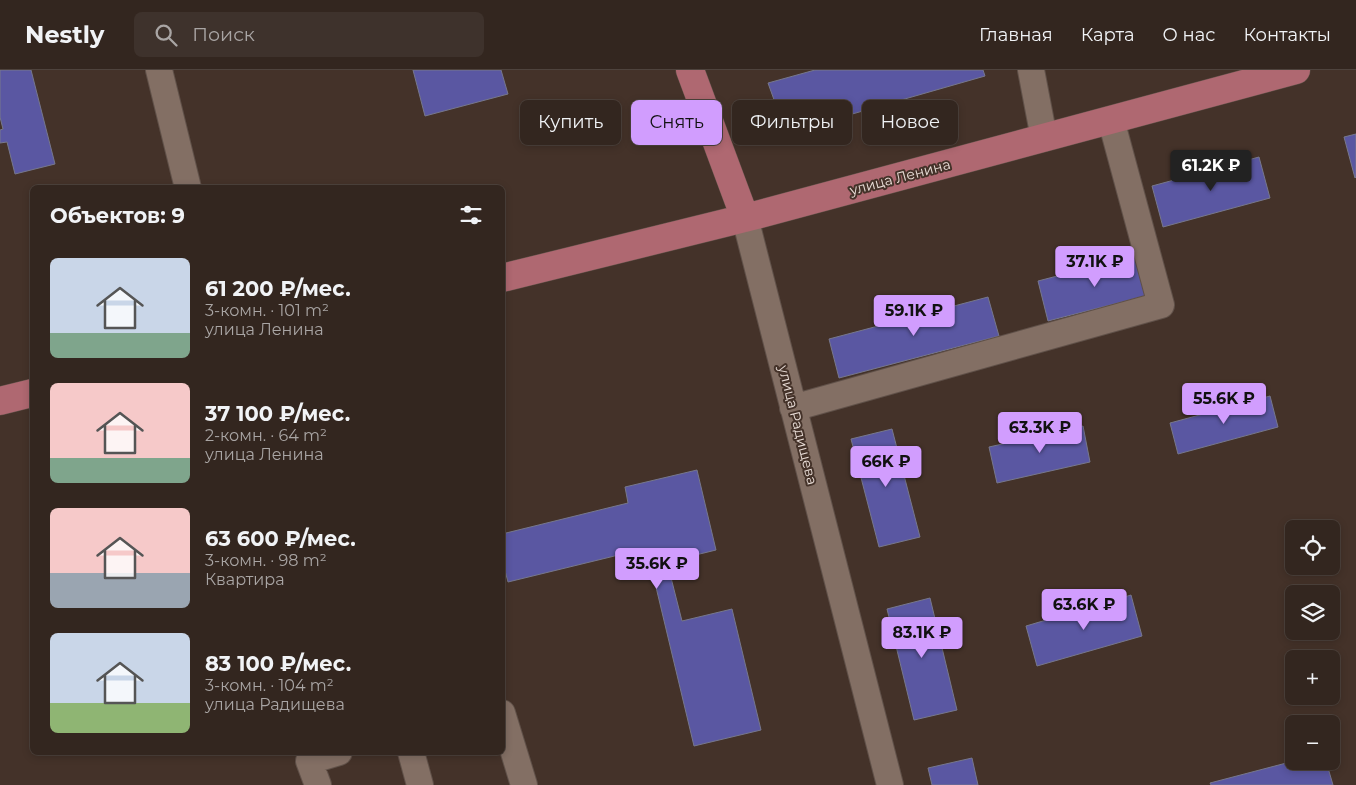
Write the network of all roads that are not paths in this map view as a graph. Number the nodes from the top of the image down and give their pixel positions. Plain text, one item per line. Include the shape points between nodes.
1 (159, 70) edge
2 (690, 70) edge
3 (1032, 70) edge
4 (1296, 70) edge
5 (1111, 120) junction
6 (1044, 138) junction
7 (187, 185) edge
8 (745, 218) junction
9 (505, 277) edge
10 (30, 393) edge
11 (0, 400) edge
12 (793, 408) junction
13 (505, 723) edge
14 (329, 755) edge
15 (412, 755) edge
16 (318, 785) edge
17 (420, 785) edge
18 (524, 785) edge
19 (890, 785) edge

1 - 7 street
2 - 8 main road, улица Радищева
3 - 6 street
4 - 5 main road, улица Ленина
5 - 6 main road, улица Ленина
5 - 12 street via 1161,305
6 - 8 main road, улица Ленина
8 - 9 main road, улица Ленина
8 - 12 street, улица Радищева
10 - 11 main road
12 - 19 street, улица Радищева
13 - 18 street
14 - 16 street via 309,761
15 - 17 street

